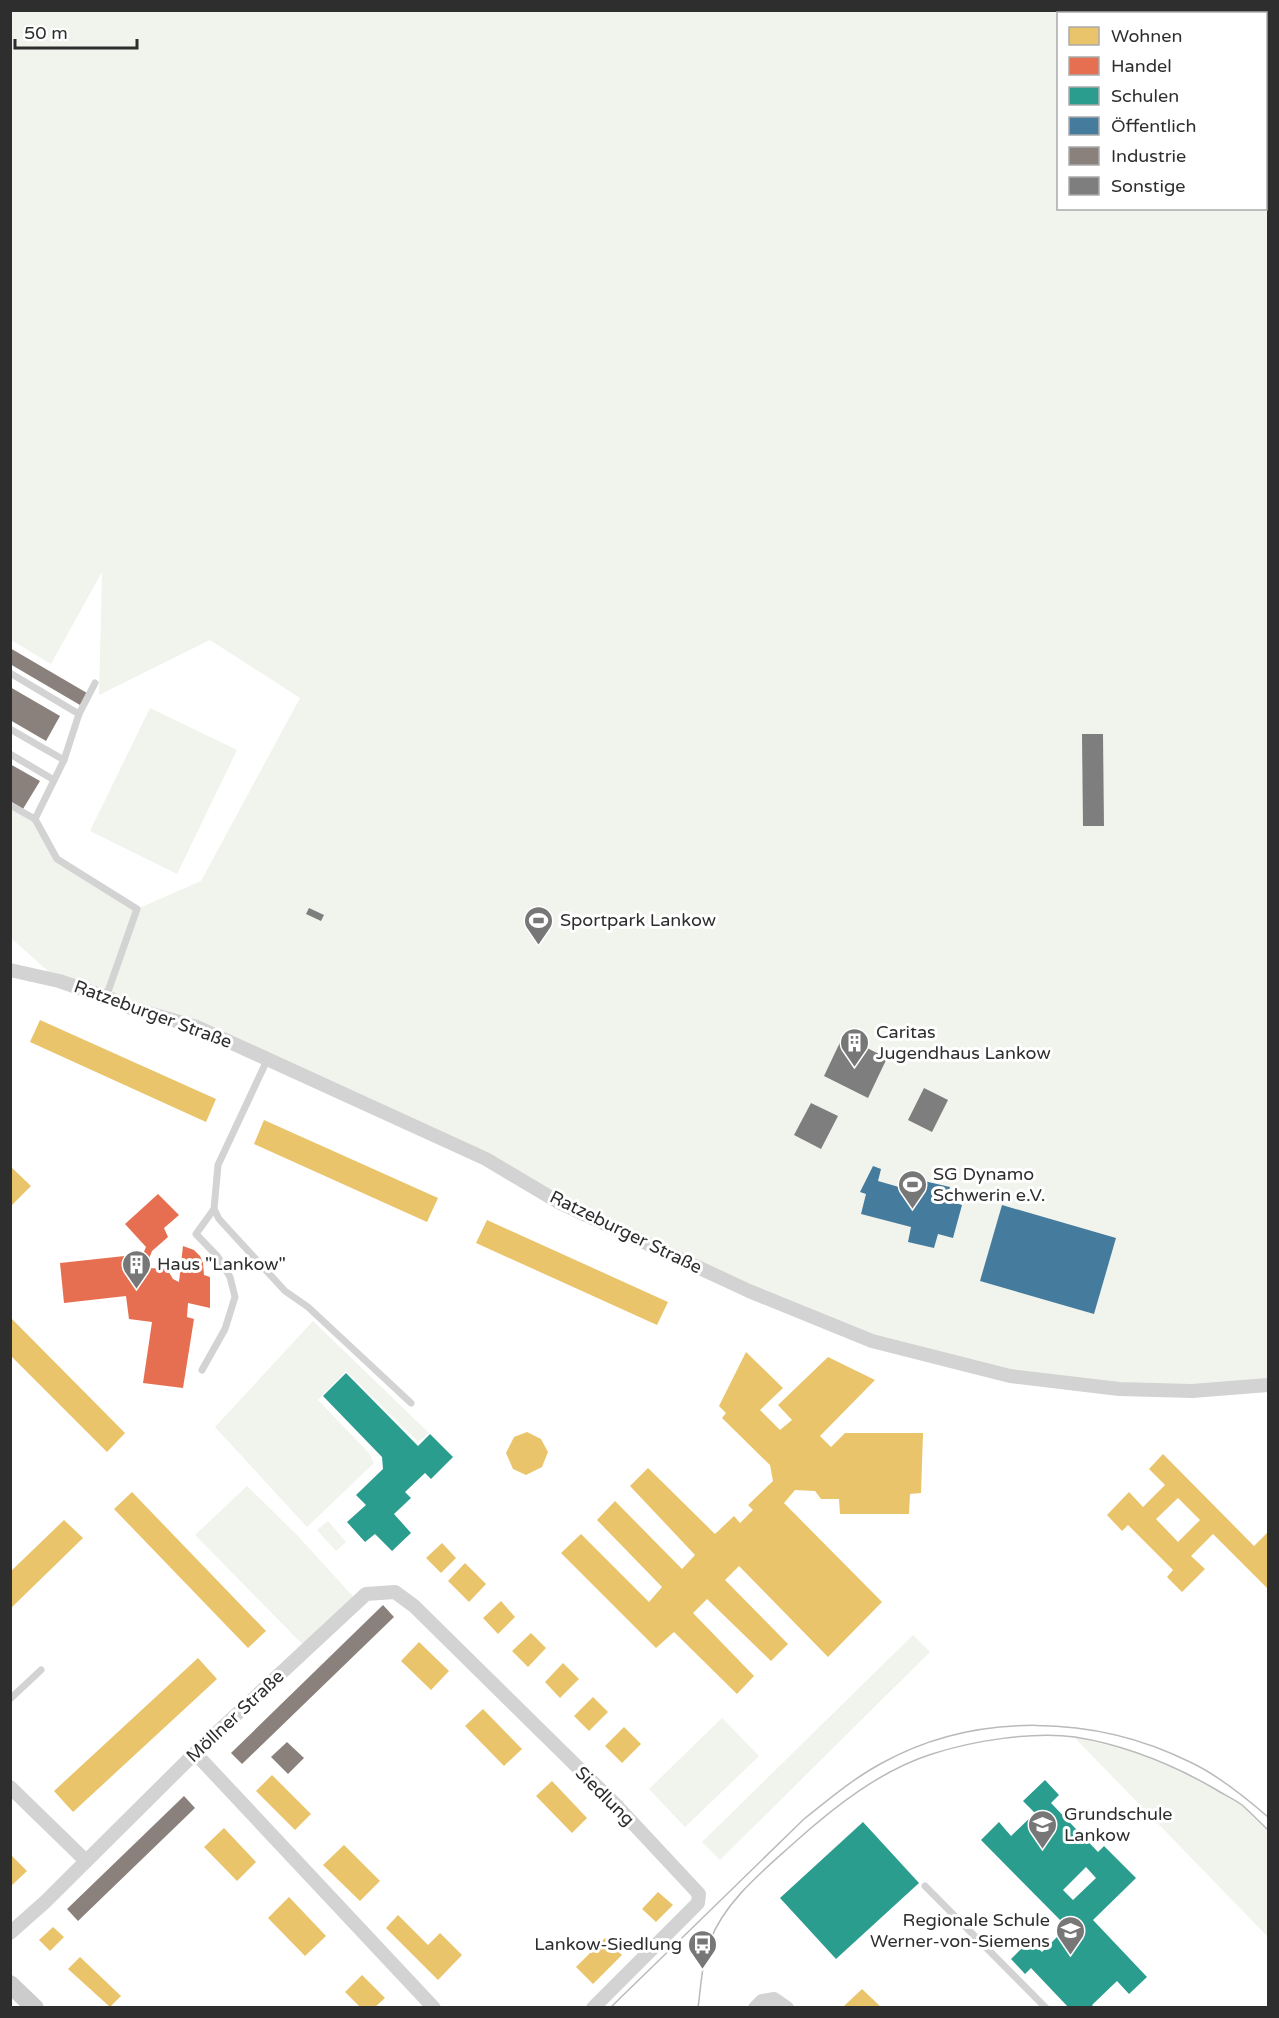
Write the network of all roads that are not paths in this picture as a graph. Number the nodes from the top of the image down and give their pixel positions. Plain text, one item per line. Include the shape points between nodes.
1 (10, 673) edge
2 (95, 683) dead end
3 (79, 714) junction
4 (10, 729) edge
5 (10, 754) edge
6 (64, 760) junction
7 (54, 780) junction
8 (10, 806) edge
9 (35, 819) junction
10 (10, 970) edge
11 (106, 997) junction
12 (268, 1059) junction
13 (214, 1209) junction
14 (202, 1370) dead end
15 (1269, 1385) edge
16 (411, 1403) dead end
17 (395, 1592) joint
18 (41, 1670) dead end
19 (10, 1699) edge
20 (195, 1753) junction
21 (10, 1787) edge
22 (86, 1862) junction
23 (925, 1886) dead end
24 (10, 1933) edge
25 (10, 1984) edge
26 (35, 2007) edge
27 (434, 2007) edge
28 (593, 2007) edge
29 (754, 2007) edge
30 (787, 2007) edge
31 (1047, 2007) edge

1 - 3 lane
2 - 3 lane
3 - 6 lane
4 - 6 lane
5 - 7 lane
6 - 7 lane
7 - 9 lane
8 - 9 lane
9 - 11 lane via 57,859 137,909
10 - 11 street, Ratzeburger Straße
11 - 12 street, Ratzeburger Straße via 197,1027
12 - 13 lane via 218,1165
12 - 15 street, Ratzeburger Straße via 486,1159 560,1203 749,1291 872,1341 1010,1376 1119,1389 1192,1391
13 - 14 lane via 196,1234 218,1257 230,1277 235,1297 225,1329
13 - 16 lane via 285,1291 308,1307
17 - 20 street, Möllner Straße via 366,1594
17 - 28 street, Siedlung via 414,1606 615,1804 699,1894 698,1904
18 - 19 lane
20 - 22 street, Möllner Straße
20 - 27 street
21 - 22 street
22 - 24 street, Möllner Straße
23 - 31 lane
25 - 26 street
29 - 30 street via 774,1999

